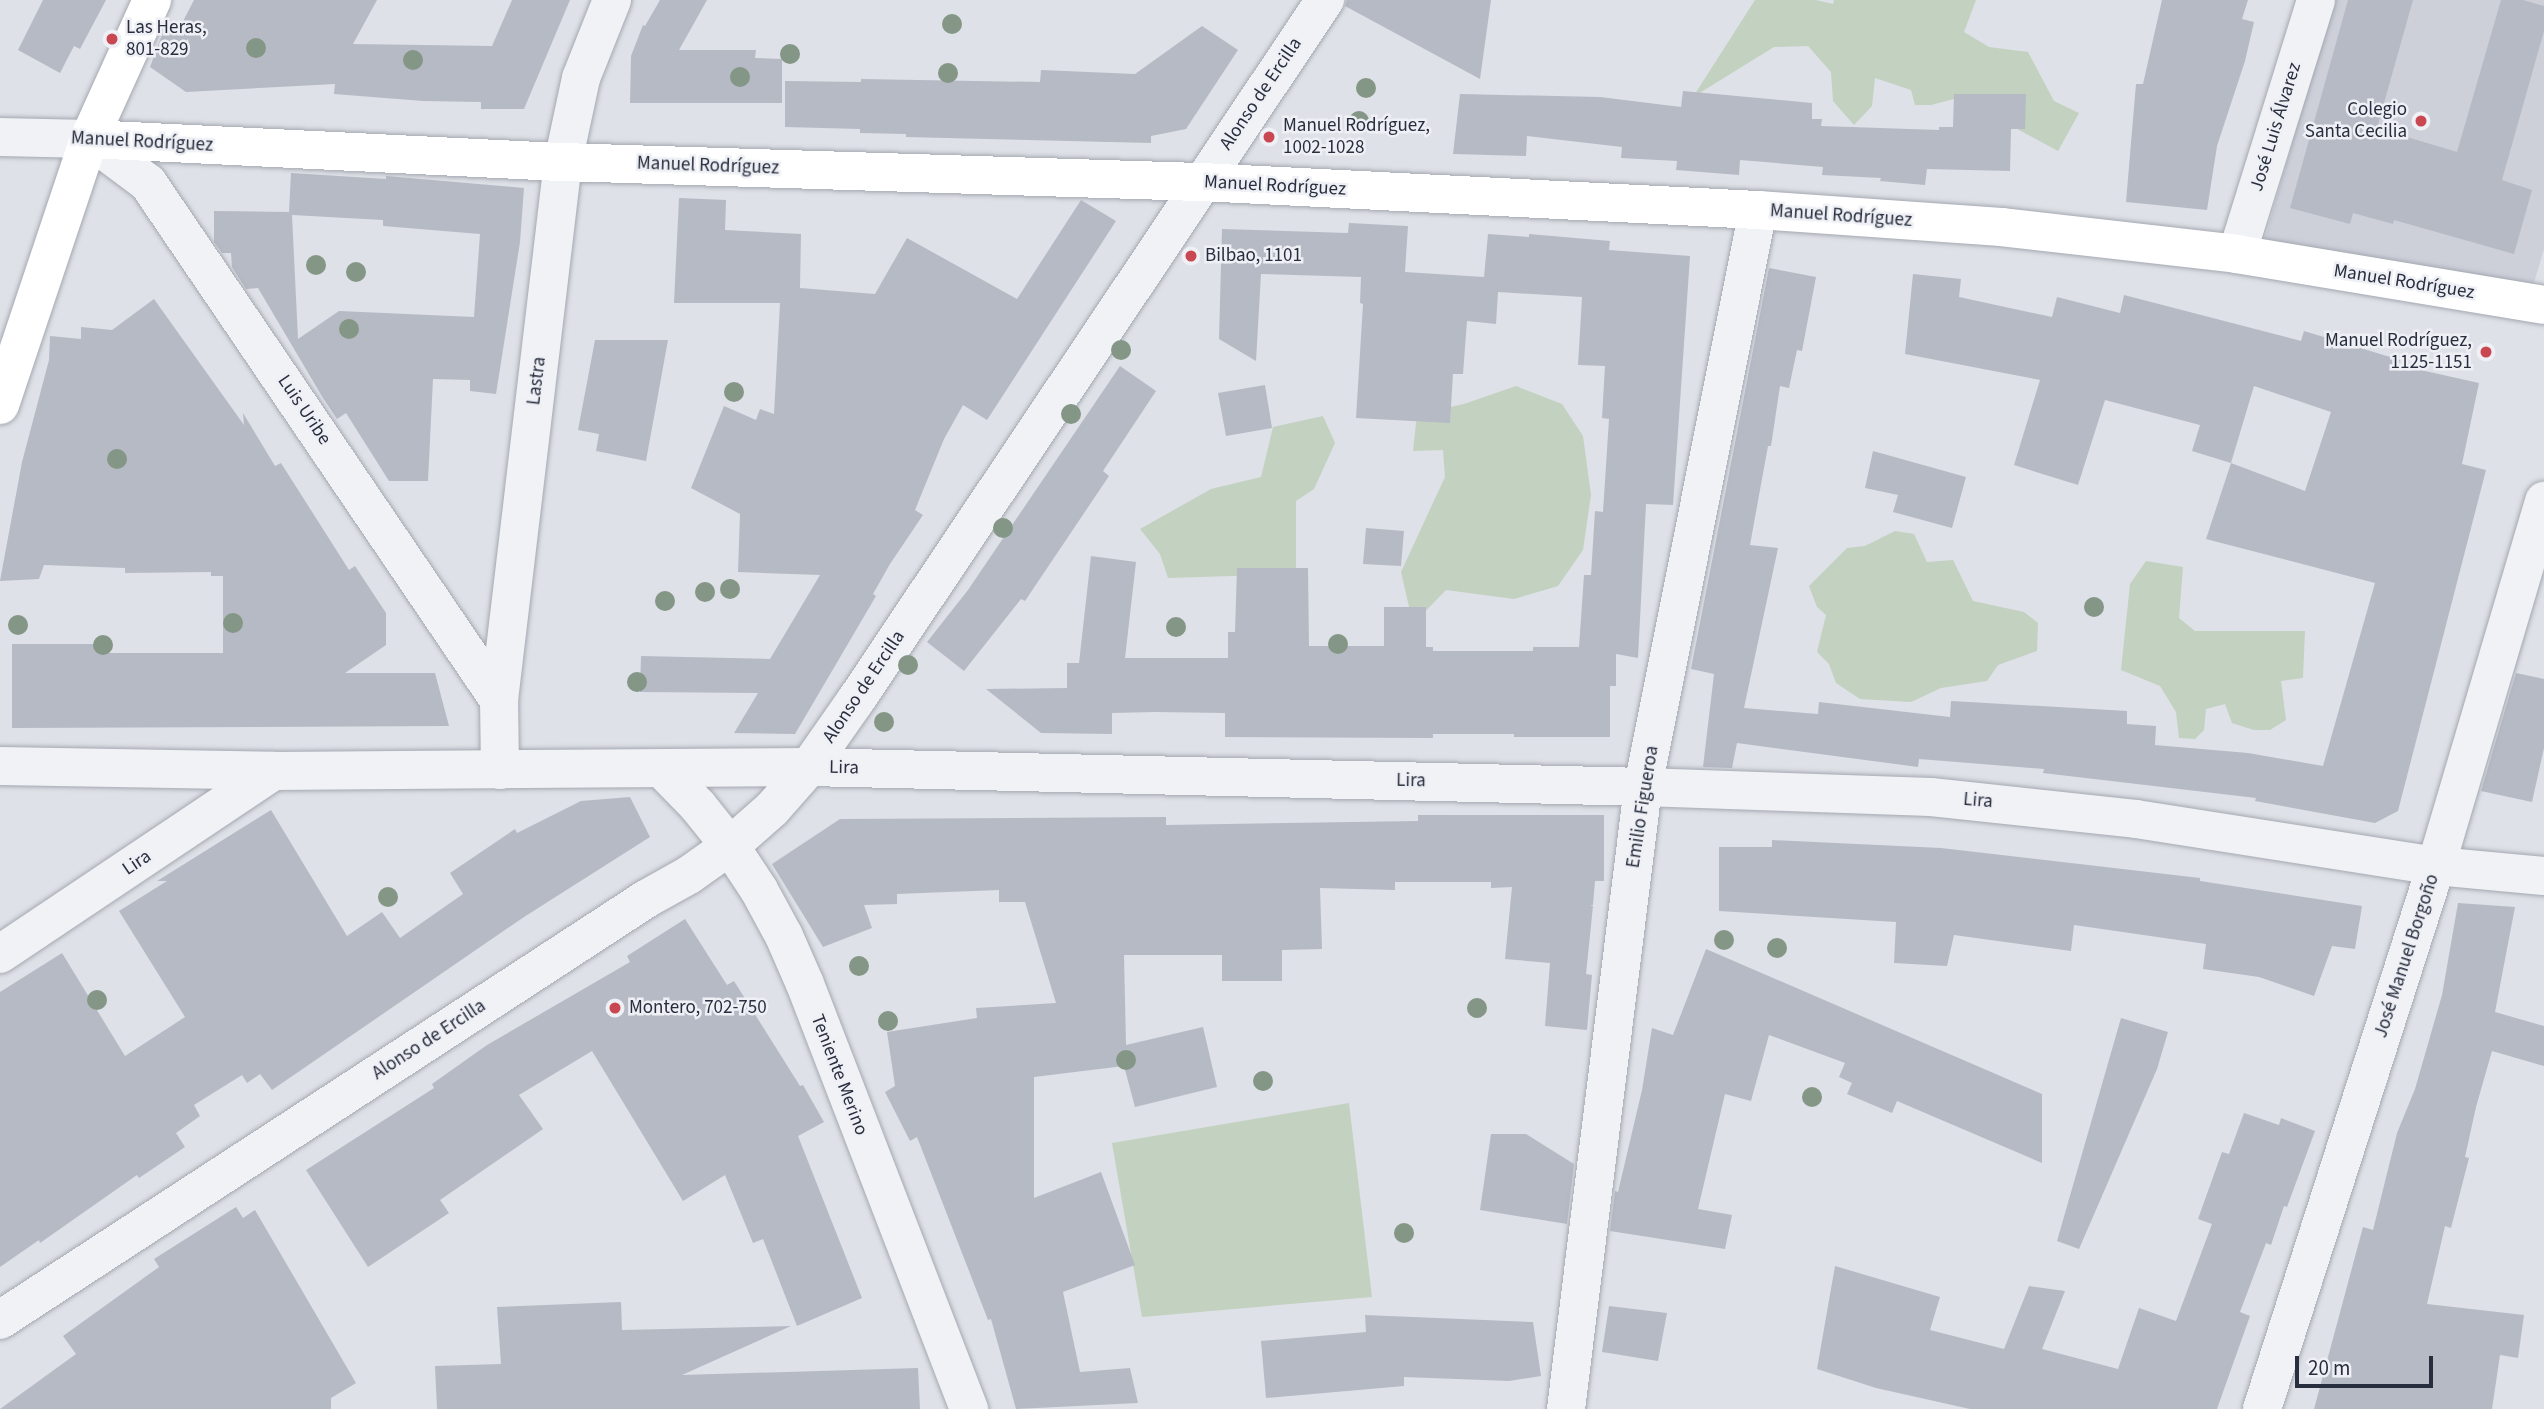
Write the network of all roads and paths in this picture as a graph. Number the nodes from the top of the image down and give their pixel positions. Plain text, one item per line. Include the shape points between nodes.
1 (152, 0) edge
2 (612, 0) edge
3 (1325, 0) edge
4 (2316, 0) edge
5 (0, 137) edge
6 (89, 139) junction
7 (563, 162) junction
8 (1201, 182) junction
9 (1758, 210) junction
10 (2237, 254) junction
11 (2544, 305) edge
12 (0, 405) edge
13 (2544, 501) edge
14 (499, 700) junction
15 (0, 766) edge
16 (809, 767) junction
17 (662, 769) junction
18 (500, 770) junction
19 (273, 771) junction
20 (1643, 787) junction
21 (730, 846) junction
22 (2436, 866) junction
23 (2544, 876) edge
24 (0, 954) edge
25 (0, 1320) edge
26 (969, 1409) edge
27 (1566, 1409) edge
28 (2262, 1409) edge

1 - 6 main road
2 - 7 street, Lastra via 581,78
3 - 8 street, Alonso de Ercilla
4 - 10 street, José Luis Álvarez
5 - 6 street, Manuel Rodríguez
6 - 7 main road, Manuel Rodríguez
6 - 12 main road
6 - 14 street, Luis Uribe via 148,183
7 - 8 main road, Manuel Rodríguez
7 - 14 street, Lastra
8 - 9 main road, Manuel Rodríguez
8 - 16 street, Alonso de Ercilla
9 - 10 main road, Manuel Rodríguez via 2001,227
9 - 20 street, Emilio Figueroa
10 - 11 main road, Manuel Rodríguez
13 - 22 street, José Manuel Borgoño
14 - 18 street, Lastra
15 - 19 street, Lira
16 - 17 street, Lira
16 - 20 street, Lira
16 - 21 street, Alonso de Ercilla via 772,809
17 - 18 street, Lira
17 - 21 street, Teniente Merino
18 - 19 street, Lira
19 - 24 street, Lira
20 - 22 street, Lira via 2031,805
20 - 27 street, Emilio Figueroa
21 - 25 street, Alonso de Ercilla
21 - 26 street, Teniente Merino via 759,890 805,984
22 - 23 street, Lira
22 - 28 street, José Manuel Borgoño

